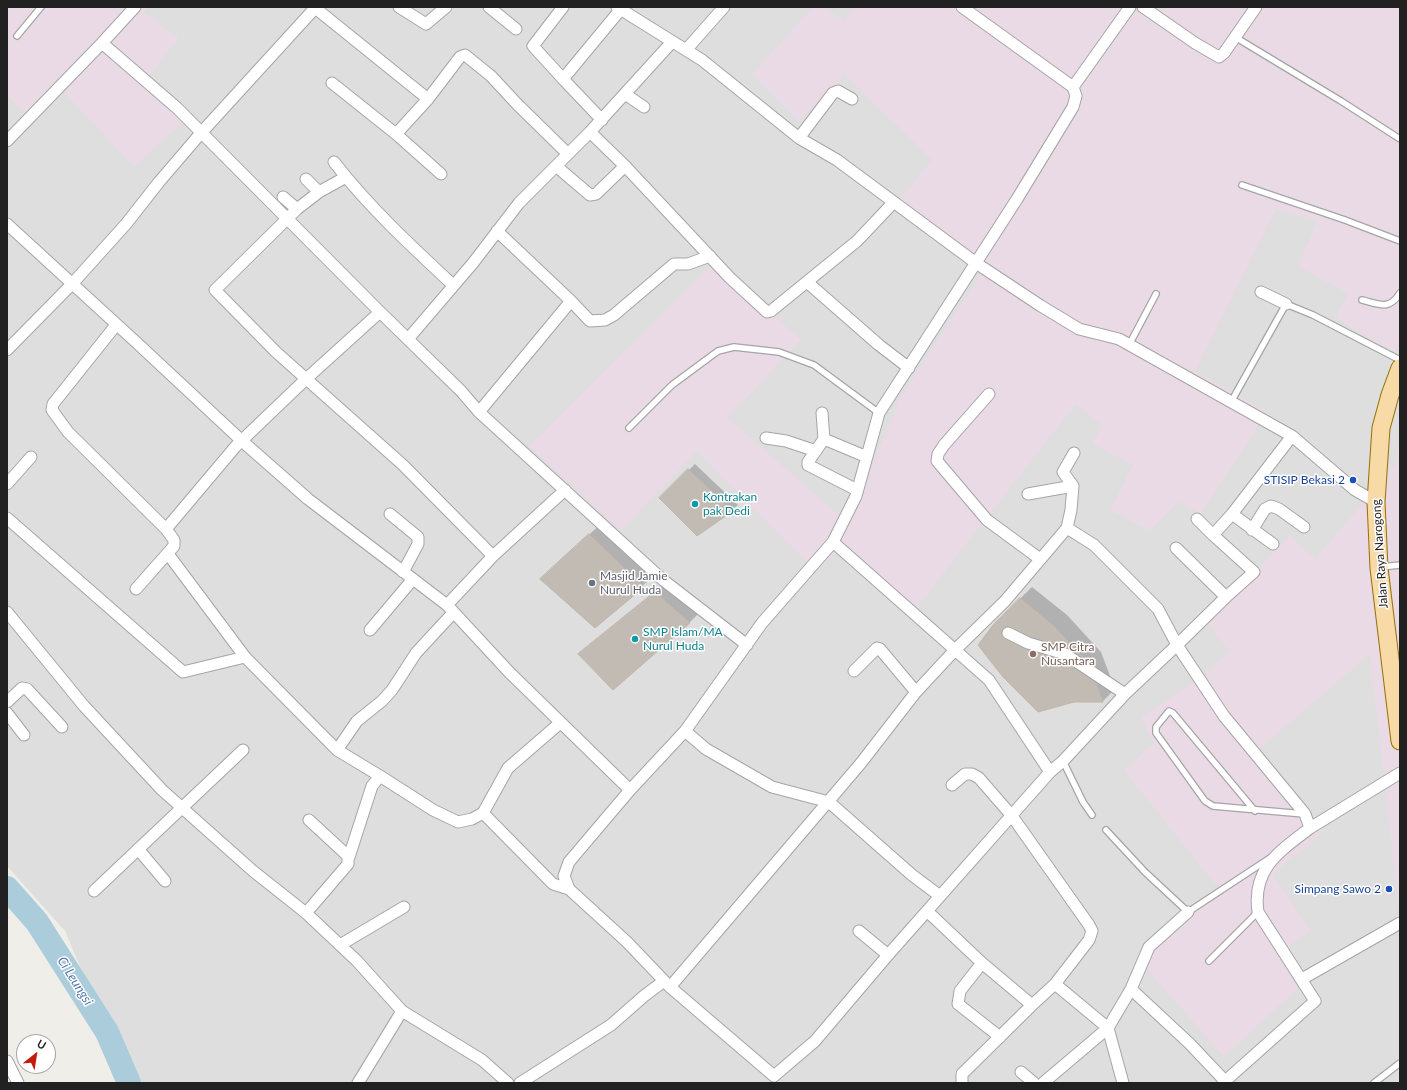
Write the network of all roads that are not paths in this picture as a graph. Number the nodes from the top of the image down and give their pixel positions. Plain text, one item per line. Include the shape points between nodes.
1 (41, 7) edge
2 (134, 7) edge
3 (315, 7) edge
4 (399, 7) edge
5 (446, 7) edge
6 (489, 7) edge
7 (562, 7) edge
8 (724, 7) edge
9 (962, 7) edge
10 (1130, 7) edge
11 (1143, 7) edge
12 (1256, 7) edge
13 (619, 8) edge
14 (516, 30) dead end
15 (17, 36) dead end
16 (1235, 37) junction
17 (672, 42) junction
18 (102, 43) junction
19 (686, 50) junction
20 (563, 79) junction
21 (332, 83) dead end
22 (1073, 87) junction
23 (625, 94) junction
24 (428, 99) junction
25 (852, 99) dead end
26 (644, 107) dead end
27 (602, 120) junction
28 (590, 132) junction
29 (201, 133) junction
30 (396, 134) junction
31 (799, 138) junction
32 (1400, 140) edge
33 (7, 141) edge
34 (568, 154) junction
35 (334, 162) dead end
36 (556, 166) junction
37 (625, 166) junction
38 (441, 174) dead end
39 (346, 177) junction
40 (306, 179) dead end
41 (1242, 185) dead end
42 (319, 192) junction
43 (284, 197) dead end
44 (893, 204) junction
45 (297, 209) junction
46 (287, 218) junction
47 (7, 224) edge
48 (497, 231) junction
49 (1400, 241) edge
50 (710, 256) junction
51 (976, 263) junction
52 (807, 282) junction
53 (72, 284) junction
54 (453, 285) junction
55 (1261, 292) dead end
56 (1400, 293) edge
57 (1156, 294) dead end
58 (1362, 300) dead end
59 (572, 301) junction
60 (1286, 304) junction
61 (380, 312) junction
62 (116, 325) junction
63 (408, 339) junction
64 (1129, 345) junction
65 (7, 350) edge
66 (1400, 360) edge
67 (909, 368) junction
68 (1400, 368) edge
69 (306, 379) junction
70 (989, 394) dead end
71 (1231, 402) junction
72 (479, 412) junction
73 (879, 413) junction
74 (822, 414) dead end
75 (629, 428) dead end
76 (1292, 436) junction
77 (766, 438) dead end
78 (824, 439) junction
79 (242, 441) junction
80 (816, 451) junction
81 (1074, 453) dead end
82 (31, 457) dead end
83 (867, 457) junction
84 (7, 484) edge
85 (1074, 486) junction
86 (565, 490) junction
87 (857, 490) junction
88 (1028, 494) dead end
89 (1376, 502) junction
90 (390, 514) dead end
91 (1232, 514) junction
92 (7, 518) edge
93 (1197, 519) dead end
94 (1304, 527) dead end
95 (1067, 528) junction
96 (166, 529) junction
97 (1252, 530) junction
98 (1213, 535) junction
99 (833, 542) junction
100 (1273, 544) dead end
101 (1176, 548) dead end
102 (168, 554) junction
103 (493, 556) junction
104 (1040, 559) junction
105 (1400, 565) edge
106 (1379, 568) junction
107 (403, 572) junction
108 (413, 579) junction
109 (136, 589) dead end
110 (1226, 597) junction
111 (450, 609) junction
112 (7, 612) edge
113 (370, 630) dead end
114 (1008, 633) dead end
115 (747, 645) junction
116 (1177, 645) junction
117 (954, 650) junction
118 (245, 657) junction
119 (854, 671) dead end
120 (916, 692) junction
121 (1124, 694) junction
122 (7, 702) edge
123 (7, 713) edge
124 (560, 723) junction
125 (62, 726) dead end
126 (685, 731) junction
127 (24, 735) dead end
128 (1400, 741) edge
129 (243, 750) dead end
130 (337, 750) junction
131 (1063, 761) junction
132 (1050, 772) junction
133 (1400, 773) edge
134 (380, 776) junction
135 (952, 785) dead end
136 (630, 790) junction
137 (829, 802) junction
138 (181, 807) junction
139 (1255, 811) junction
140 (483, 813) junction
141 (1305, 814) junction
142 (1092, 815) dead end
143 (1012, 816) junction
144 (309, 820) dead end
145 (1310, 828) junction
146 (1106, 830) dead end
147 (138, 848) junction
148 (1277, 853) junction
149 (349, 858) junction
150 (165, 881) dead end
151 (569, 889) junction
152 (94, 891) dead end
153 (940, 896) junction
154 (404, 907) dead end
155 (927, 911) junction
156 (1188, 912) junction
157 (1258, 912) junction
158 (306, 913) junction
159 (1400, 922) edge
160 (858, 931) dead end
161 (340, 945) junction
162 (888, 955) junction
163 (1209, 961) dead end
164 (982, 962) junction
165 (1302, 980) junction
166 (667, 984) junction
167 (1054, 984) junction
168 (1131, 989) junction
169 (1032, 1005) junction
170 (402, 1011) junction
171 (1108, 1028) junction
172 (1000, 1037) junction
173 (7, 1061) edge
174 (1400, 1063) edge
175 (1021, 1072) dead end
176 (775, 1080) edge
177 (526, 1081) edge
178 (1224, 1082) edge
179 (18, 1083) edge
180 (358, 1083) edge
181 (508, 1083) edge
182 (962, 1083) edge
183 (1034, 1083) edge
184 (1042, 1083) edge
185 (1123, 1083) edge
186 (1374, 1083) edge

1 - 15 lane
2 - 18 street
3 - 24 street
3 - 29 street
4 - 5 street via 426,24
6 - 14 street
7 - 20 street via 533,46
8 - 19 street
9 - 22 street
10 - 22 street
11 - 16 street via 1218,57 1223,55
12 - 16 street
13 - 17 street
13 - 20 street
16 - 32 lane
17 - 19 street
17 - 23 street
18 - 29 street via 177,108
18 - 33 street
19 - 31 street
20 - 27 street
21 - 30 street
22 - 51 street via 1076,96 1073,107
23 - 26 street
23 - 27 street
24 - 30 street
24 - 34 street via 460,57 467,56 491,76
25 - 31 street via 838,91 833,93
27 - 28 street
28 - 34 street
28 - 37 street
29 - 46 street
29 - 53 street via 126,224
30 - 38 street
31 - 44 street via 837,160
34 - 36 street
35 - 39 street
36 - 37 street via 590,195 596,194
36 - 48 street
37 - 50 street
39 - 42 street
39 - 54 street via 408,243
40 - 42 street
41 - 49 lane
42 - 45 street
43 - 45 street
44 - 51 street
44 - 52 street via 856,241
45 - 46 street
46 - 61 street
46 - 69 street via 215,290
47 - 53 street
48 - 54 street
48 - 59 street
50 - 52 street via 767,312
50 - 59 street via 688,264 674,264 605,320 590,321
51 - 64 street via 1073,326 1119,339
51 - 67 street
52 - 67 street
53 - 62 street
53 - 65 street
54 - 63 street
55 - 60 street
56 - 58 lane via 1394,301 1386,305
57 - 64 lane
59 - 72 street
60 - 66 lane via 1313,315
60 - 71 lane
61 - 63 street
61 - 69 street
62 - 79 street
62 - 96 street via 53,404 52,410 68,432
63 - 72 street
64 - 71 street
67 - 73 street
68 - 89 main road, Jalan Raya Narogong via 1381,428
69 - 79 street
69 - 103 street via 403,465
70 - 104 street via 944,445 938,454 937,462 987,520
71 - 76 street
72 - 86 street
73 - 75 lane via 814,365 779,352 734,347 718,351 672,385
73 - 83 street
74 - 78 street
76 - 89 street via 1355,490
76 - 91 street
77 - 80 street via 786,441
78 - 80 street
78 - 83 street
79 - 96 street
79 - 107 street via 308,499
80 - 87 street via 808,462 809,466
81 - 85 street via 1063,472
82 - 84 street
83 - 87 street
85 - 88 street
85 - 95 street
86 - 103 street
86 - 115 street via 663,580
87 - 99 street
89 - 106 main road, Jalan Raya Narogong
90 - 107 street via 418,537 418,544
91 - 97 street
91 - 98 street
92 - 118 street via 183,672
93 - 98 street
94 - 97 street via 1271,506 1265,510
95 - 104 street
95 - 116 street via 1094,545 1158,609
96 - 102 street via 174,540 174,546
97 - 100 street
98 - 110 street via 1254,572
99 - 115 street via 776,606
99 - 117 street
101 - 110 street
102 - 109 street
102 - 118 street
103 - 111 street
104 - 117 street via 1005,600
105 - 106 lane
106 - 128 main road, Jalan Raya Narogong
107 - 108 street
108 - 111 street
108 - 113 street
110 - 116 street
111 - 124 street
111 - 130 street via 416,653 392,690 357,721
112 - 138 street via 84,706
114 - 121 street via 1028,643 1065,654
115 - 126 street
116 - 121 street
116 - 141 street via 1224,716
117 - 120 street
117 - 132 street via 989,680
118 - 130 street
119 - 120 street via 877,648 880,649
120 - 137 street
121 - 131 street
122 - 125 street via 18,690 28,689
123 - 127 street
124 - 136 street
124 - 140 street via 508,768
126 - 136 street
126 - 137 street via 706,749 772,787
129 - 138 street
130 - 134 street
131 - 132 street
131 - 142 lane
132 - 143 street
133 - 145 street
134 - 140 street via 433,810 458,822
134 - 149 street via 372,786
135 - 143 street via 964,774 972,774 979,778
136 - 151 street via 567,866 564,876
137 - 153 street
137 - 166 street
138 - 147 street
138 - 158 street via 253,872
139 - 139 lane via 1213,806 1205,801 1156,733 1156,727 1168,712 1174,713
139 - 141 lane
140 - 151 street via 553,884
141 - 145 street
143 - 153 street
143 - 167 street via 1092,931 1089,940
144 - 149 street
145 - 148 street
146 - 156 lane via 1145,872
147 - 150 street
147 - 152 street
148 - 156 lane
148 - 157 street via 1258,882
149 - 158 street via 348,864
151 - 166 street via 627,942
153 - 155 street
154 - 161 street
155 - 162 street
155 - 164 street
156 - 168 street via 1149,947
157 - 163 lane
157 - 165 street
158 - 161 street
159 - 165 street
160 - 162 street
161 - 170 street
162 - 176 street via 815,1041
164 - 169 street
164 - 172 street via 960,991 958,1004
165 - 178 street via 1315,1001 1314,1004
166 - 176 street
166 - 177 street via 644,996 611,1025
167 - 169 street
167 - 171 street
168 - 171 street
168 - 178 street via 1190,1044
169 - 172 street
170 - 180 street
170 - 181 street via 482,1060
171 - 184 street
171 - 185 street
172 - 182 street via 962,1074
173 - 179 street
174 - 186 lane
175 - 183 street

